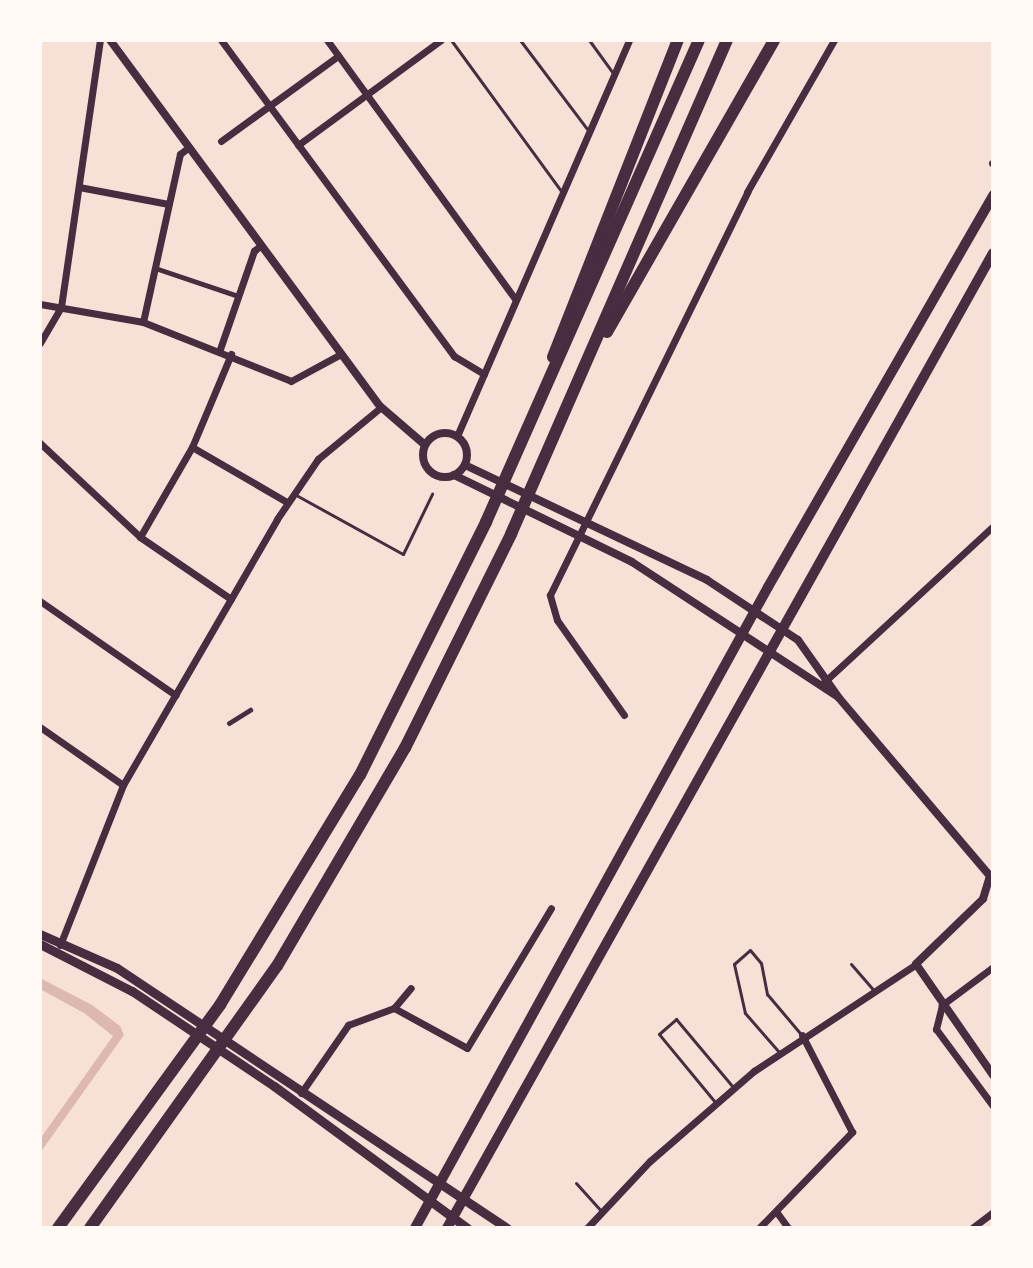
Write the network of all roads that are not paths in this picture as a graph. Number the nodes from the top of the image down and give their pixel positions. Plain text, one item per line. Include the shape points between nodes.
1 (100, 40) edge
2 (110, 40) edge
3 (221, 40) edge
4 (327, 40) edge
5 (441, 40) edge
6 (451, 40) edge
7 (520, 40) edge
8 (589, 40) edge
9 (629, 40) edge
10 (678, 40) edge
11 (699, 40) edge
12 (727, 40) edge
13 (774, 40) edge
14 (834, 40) edge
15 (338, 56) junction
16 (615, 75) junction
17 (366, 95) junction
18 (269, 106) junction
19 (589, 132) junction
20 (221, 141) dead end
21 (298, 145) junction
22 (189, 147) junction
23 (79, 187) junction
24 (563, 194) junction
25 (993, 195) edge
26 (168, 204) junction
27 (261, 245) junction
28 (993, 253) edge
29 (154, 267) junction
30 (238, 296) junction
31 (516, 300) junction
32 (40, 304) edge
33 (61, 307) junction
34 (143, 322) junction
35 (40, 343) edge
36 (220, 349) junction
37 (231, 354) junction
38 (341, 354) junction
39 (484, 374) junction
40 (580, 376) junction
41 (541, 399) junction
42 (381, 407) junction
43 (457, 436) junction
44 (40, 443) edge
45 (425, 445) junction
46 (192, 447) junction
47 (465, 465) junction
48 (454, 475) junction
49 (293, 493) junction
50 (432, 494) dead end
51 (287, 502) junction
52 (584, 524) junction
53 (993, 526) edge
54 (578, 535) junction
55 (140, 537) junction
56 (231, 599) junction
57 (40, 601) edge
58 (757, 610) junction
59 (783, 627) junction
60 (744, 632) junction
61 (770, 649) junction
62 (829, 678) junction
63 (821, 686) junction
64 (175, 695) junction
65 (839, 698) junction
66 (250, 710) dead end
67 (624, 715) dead end
68 (229, 723) dead end
69 (40, 728) edge
70 (123, 785) junction
71 (992, 882) edge
72 (551, 908) dead end
73 (40, 934) edge
74 (40, 944) edge
75 (60, 947) junction
76 (851, 964) dead end
77 (916, 964) junction
78 (993, 967) edge
79 (411, 988) dead end
80 (873, 989) junction
81 (942, 1005) junction
82 (394, 1008) junction
83 (802, 1035) junction
84 (779, 1052) junction
85 (993, 1075) edge
86 (734, 1088) junction
87 (301, 1093) junction
88 (716, 1103) junction
89 (993, 1106) edge
90 (440, 1181) junction
91 (576, 1183) dead end
92 (464, 1198) junction
93 (428, 1201) junction
94 (600, 1210) junction
95 (778, 1214) junction
96 (992, 1214) edge
97 (449, 1223) edge
98 (58, 1228) edge
99 (90, 1228) edge
100 (415, 1228) edge
101 (467, 1228) edge
102 (507, 1228) edge
103 (587, 1228) edge
104 (759, 1228) edge
105 (788, 1228) edge
106 (972, 1228) edge

1 - 23 street
2 - 22 street
3 - 18 street
4 - 15 street
5 - 17 street
6 - 24 lane
7 - 19 lane
8 - 16 lane
9 - 16 street
10 - 41 highway via 609,225 560,334
11 - 41 highway
12 - 40 highway
13 - 40 highway
14 - 52 street via 743,201
15 - 17 street
15 - 18 street
16 - 19 street
17 - 21 street
17 - 31 street
18 - 20 street
18 - 21 street
19 - 24 street
21 - 39 street via 454,356
22 - 26 street via 180,154
22 - 27 street
23 - 26 street
23 - 33 street
24 - 31 street
25 - 58 main road
26 - 29 street
27 - 30 street
27 - 38 street
28 - 59 main road
29 - 30 street
29 - 34 street
30 - 36 street
31 - 39 street
32 - 33 street
33 - 34 street
33 - 35 street
34 - 36 street
36 - 37 street
37 - 38 street via 297,382
37 - 46 street
38 - 42 street
39 - 43 street
40 - 99 highway via 511,534 359,832 205,1074
41 - 98 highway via 360,775 220,1005
42 - 45 street
42 - 49 street via 321,456
43 - 45 street via 437,434
43 - 47 street via 466,449
44 - 55 street
45 - 48 street via 423,459 430,472
46 - 51 street
46 - 55 street
47 - 48 street
47 - 52 street
48 - 54 street
49 - 50 lane via 403,554
49 - 51 street
51 - 56 street
52 - 54 street
52 - 58 street via 707,580
53 - 62 street
54 - 60 street
54 - 67 street via 550,595 552,609
55 - 56 street
56 - 64 street
57 - 64 street
58 - 59 street
58 - 60 main road
59 - 61 main road
59 - 62 street
60 - 61 street
60 - 90 main road
61 - 63 street
61 - 92 main road
62 - 63 street
62 - 65 street
63 - 65 street
64 - 70 street
65 - 71 street
66 - 68 street
69 - 70 street
70 - 75 street
71 - 77 street via 983,899
72 - 82 street via 467,1048
73 - 75 main road
74 - 75 main road
75 - 87 main road via 117,968
75 - 93 main road via 274,1086
76 - 80 lane
77 - 80 street
77 - 81 street
78 - 81 street
79 - 82 street
80 - 83 street
81 - 85 street
81 - 89 street via 936,1029
82 - 87 street via 348,1025
83 - 84 street
83 - 84 lane via 767,994 761,963 750,950 734,964 745,1013
83 - 95 street via 852,1132
84 - 86 street
86 - 88 street
86 - 88 lane via 676,1019 659,1034
87 - 90 main road
88 - 94 street
90 - 92 main road
90 - 93 main road
91 - 94 lane
92 - 97 main road
92 - 102 main road
93 - 97 main road
93 - 100 main road
94 - 103 street
95 - 104 street
95 - 105 street
96 - 106 street
97 - 101 main road

